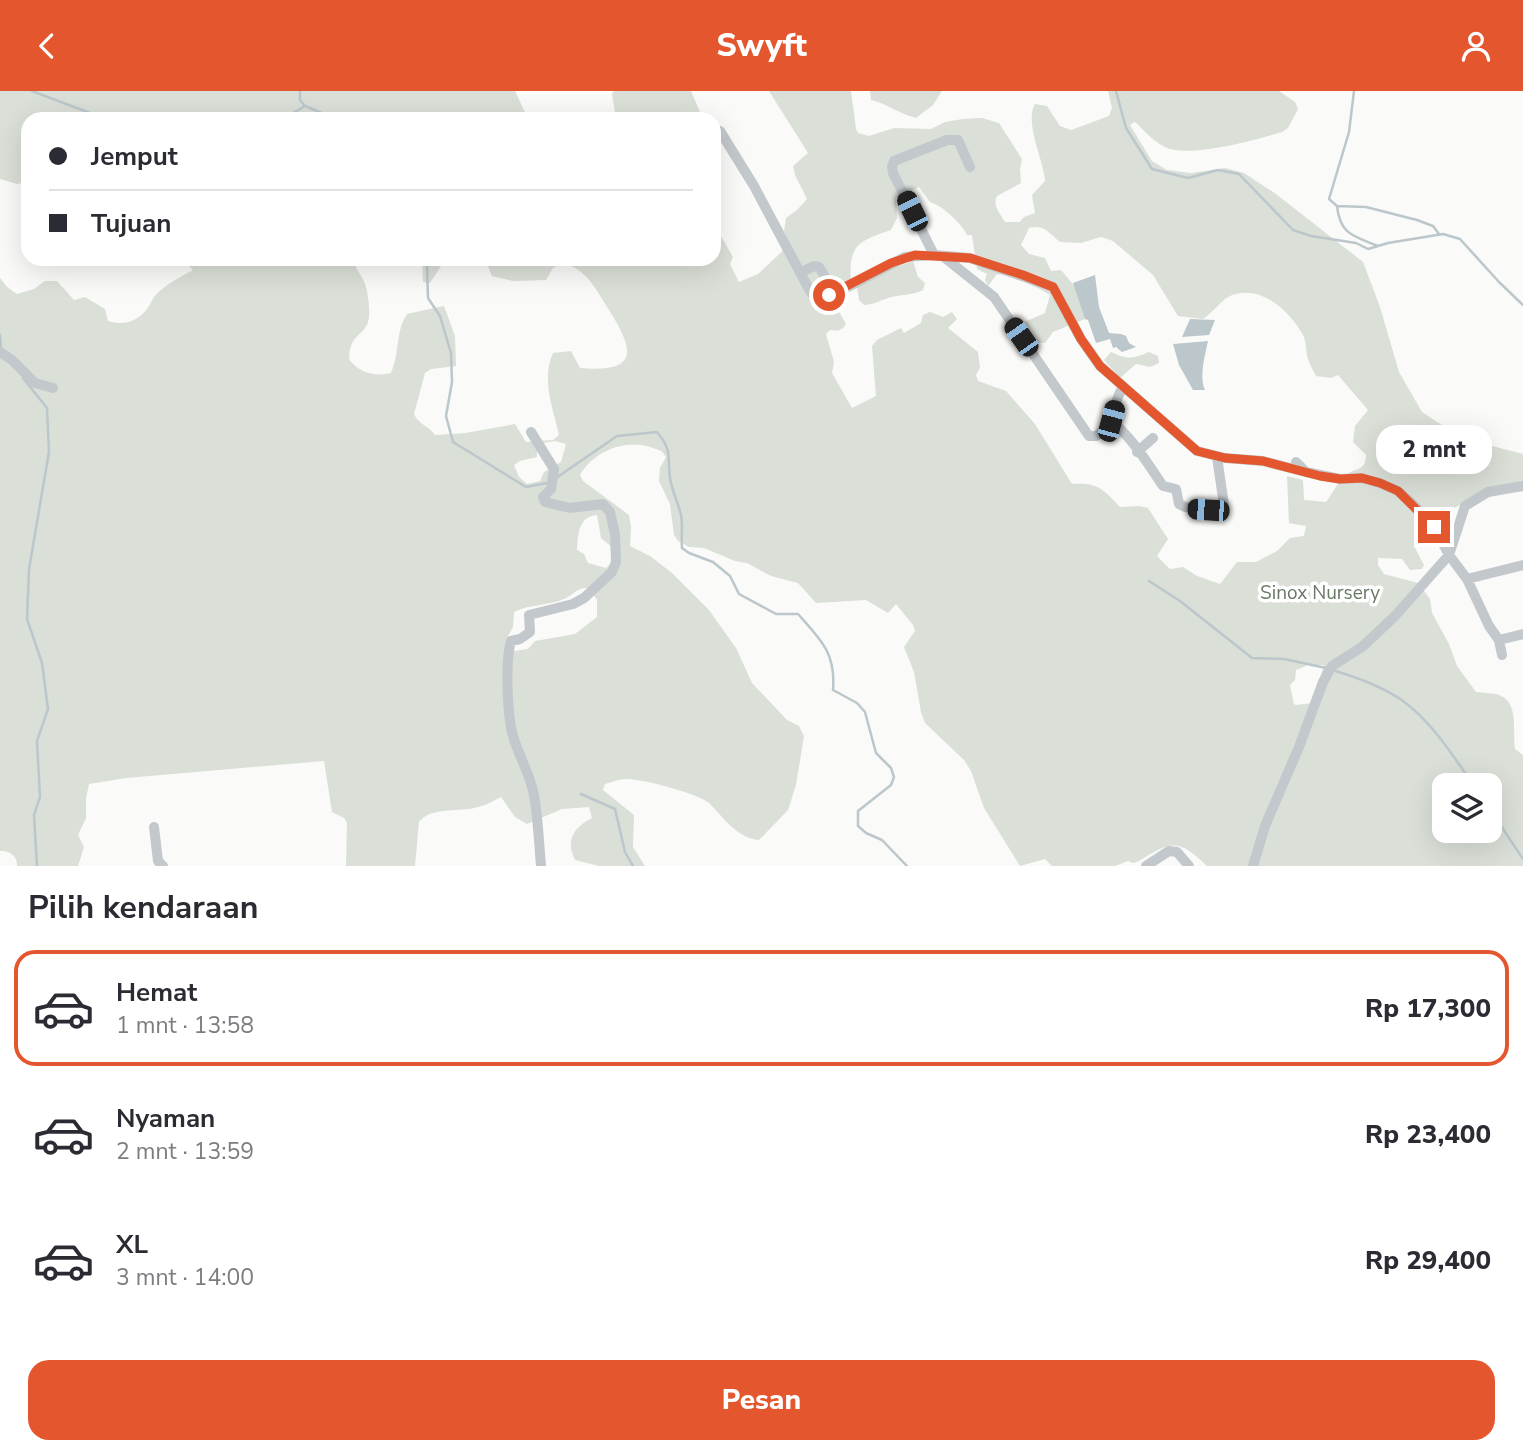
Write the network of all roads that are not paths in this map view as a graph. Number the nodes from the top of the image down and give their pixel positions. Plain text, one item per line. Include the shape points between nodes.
1 (721, 133) edge
2 (970, 167) dead end
3 (939, 256) junction
4 (800, 273) junction
5 (835, 293) junction
6 (2, 353) edge
7 (1123, 387) junction
8 (53, 388) dead end
9 (1111, 421) junction
10 (531, 432) dead end
11 (1153, 438) dead end
12 (1137, 452) junction
13 (1217, 457) junction
14 (1296, 462) dead end
15 (1306, 473) junction
16 (1523, 486) edge
17 (1449, 555) junction
18 (1523, 565) edge
19 (1467, 579) junction
20 (1523, 634) edge
21 (1499, 640) junction
22 (1502, 655) dead end
23 (154, 827) dead end
24 (163, 866) edge
25 (541, 866) edge
26 (1146, 866) edge
27 (1189, 866) edge
28 (1253, 866) edge

1 - 4 street
2 - 3 street via 958,140 947,140 894,162 892,167
3 - 5 street via 905,257
3 - 7 street via 970,258 1053,287 1091,355
3 - 9 street via 994,297 1089,436 1102,432
4 - 5 street via 816,297
4 - 5 street via 819,267
6 - 8 street via 35,383
7 - 9 street
7 - 13 street via 1197,451
9 - 12 street
10 - 25 street via 554,469 545,502 570,508 605,506 616,545 612,572 573,604 529,615 530,632 511,641 507,653 512,728 534,794
11 - 12 street
12 - 13 street via 1163,486 1176,489 1179,504 1225,512
13 - 15 street via 1250,459
14 - 15 street
15 - 17 street via 1362,478 1398,491 1434,527
16 - 17 street via 1488,492 1465,506
17 - 19 street
17 - 28 street via 1395,616 1362,647 1332,666 1265,825
18 - 19 street
19 - 21 street
20 - 21 street
21 - 22 street
23 - 24 street via 158,861
26 - 27 street via 1172,851

